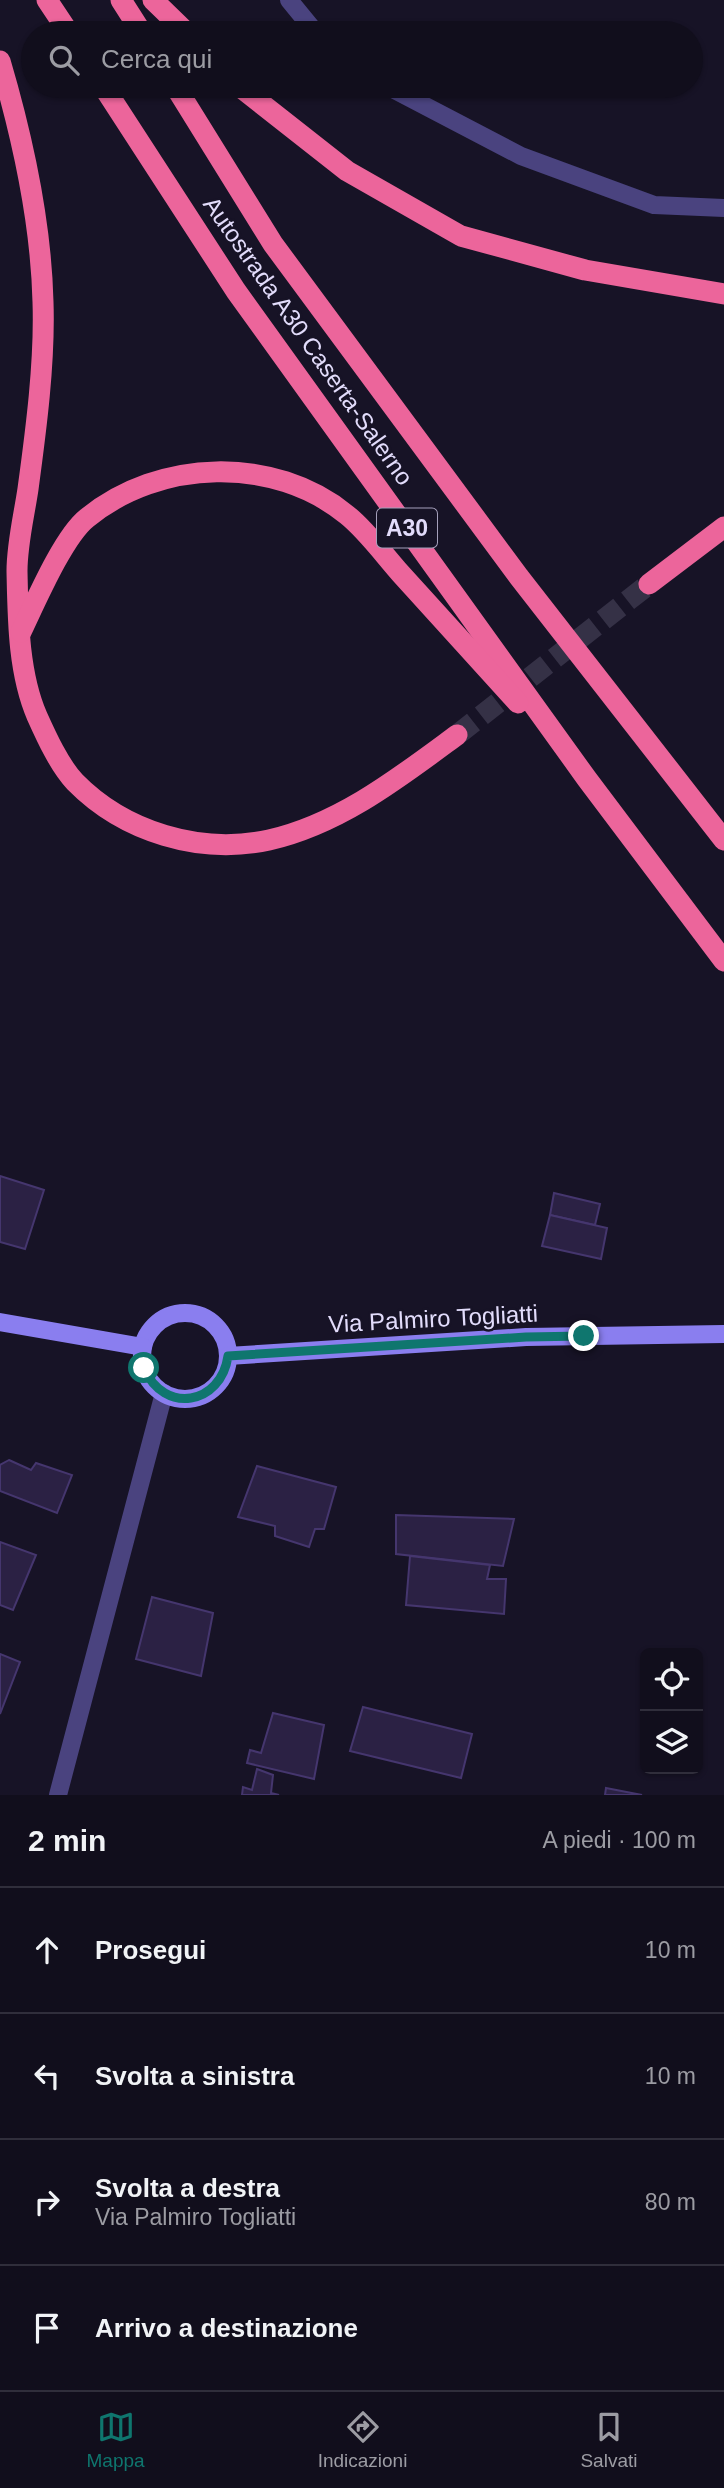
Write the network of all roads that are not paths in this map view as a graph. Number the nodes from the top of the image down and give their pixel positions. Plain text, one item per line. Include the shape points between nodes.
1 (47, 0) edge
2 (121, 0) edge
3 (153, 0) edge
4 (289, 0) edge
5 (61, 21) edge
6 (134, 21) edge
7 (175, 21) edge
8 (306, 21) edge
9 (0, 61) edge
10 (111, 98) edge
11 (182, 98) edge
12 (254, 98) edge
13 (410, 98) edge
14 (724, 208) edge
15 (724, 294) edge
16 (724, 527) edge
17 (649, 584) tunnel mouth
18 (20, 634) junction
19 (457, 735) tunnel mouth
20 (587, 779) junction
21 (724, 840) edge
22 (724, 961) edge
23 (0, 1322) edge
24 (724, 1334) edge
25 (143, 1347) junction
26 (228, 1356) junction
27 (164, 1394) junction
28 (58, 1795) edge

1 - 5 highway
2 - 6 highway
3 - 7 highway
4 - 8 street
9 - 18 highway via 36,205 44,304 34,440 17,567
10 - 20 highway, Autostrada A30 Caserta-Salerno / A30 via 236,291
11 - 21 highway, Autostrada A30 Caserta-Salerno / A30 via 273,244 519,577
12 - 15 highway via 347,172 461,236 585,270
13 - 14 street via 521,156 654,205
16 - 17 highway
18 - 19 highway via 36,714 73,780 106,807 148,831 199,844 268,840 335,816 397,780
18 - 20 highway via 49,573 85,519 135,488 174,474 230,472 276,479 348,515
20 - 22 highway, Autostrada A30 Caserta-Salerno / A30
23 - 25 main road
24 - 26 main road, Via Palmiro Togliatti via 526,1337
25 - 26 main road via 157,1323 169,1316 196,1314 219,1330
25 - 27 main road via 149,1379
26 - 27 main road via 221,1380 212,1389 189,1399
27 - 28 street

